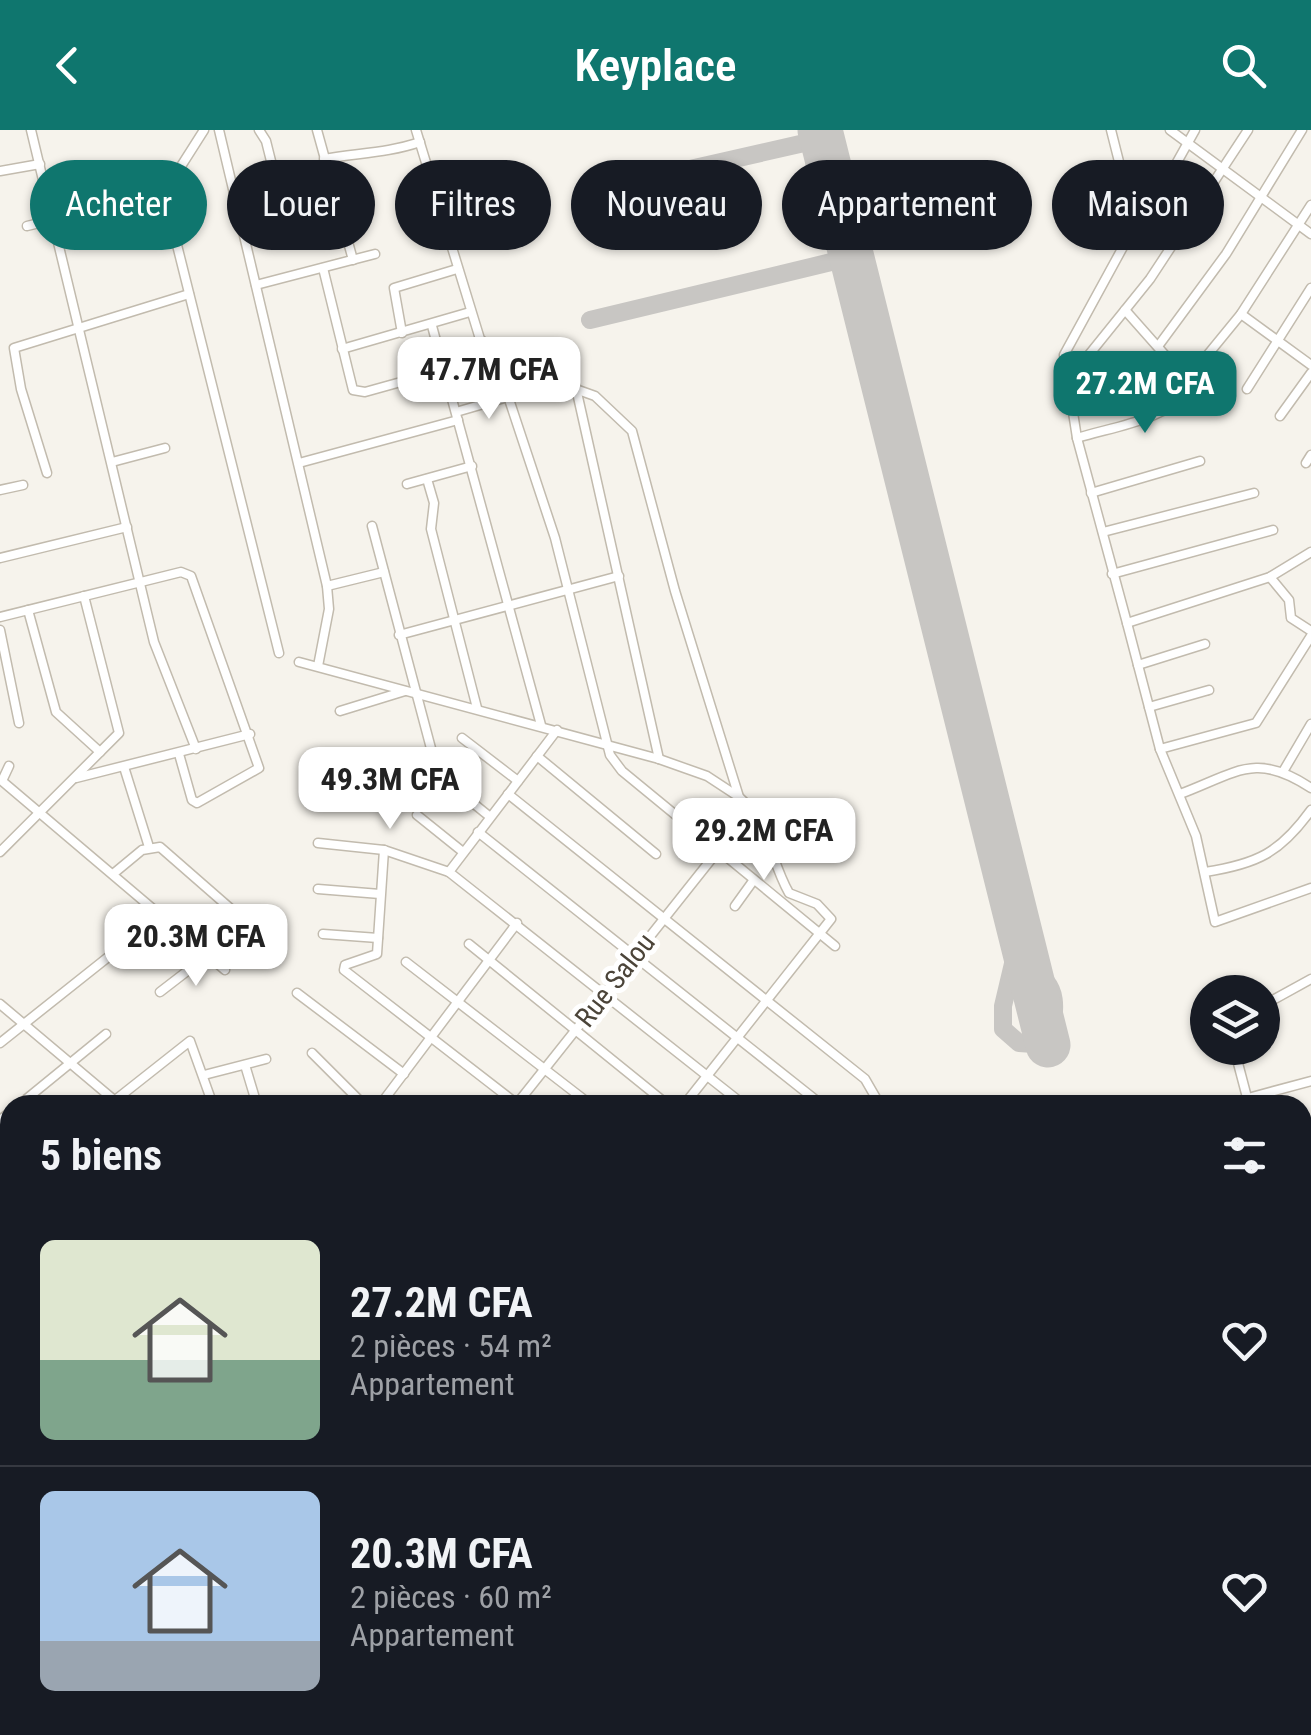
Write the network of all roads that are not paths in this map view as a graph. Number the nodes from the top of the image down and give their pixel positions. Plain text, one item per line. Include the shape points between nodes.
1 (31, 130) edge
2 (204, 130) edge
3 (219, 130) edge
4 (259, 130) edge
5 (317, 130) edge
6 (416, 130) edge
7 (1111, 130) edge
8 (1170, 130) edge
9 (1194, 130) edge
10 (1248, 130) edge
11 (1302, 130) edge
12 (420, 142) junction
13 (1187, 142) junction
14 (324, 158) junction
15 (39, 160) edge
16 (185, 160) edge
17 (271, 160) edge
18 (1119, 160) edge
19 (1177, 160) edge
20 (1211, 160) edge
21 (30, 166) edge
22 (0, 170) edge
23 (1224, 170) joint
24 (1262, 196) junction
25 (1311, 205) edge
26 (30, 225) edge
27 (1298, 225) junction
28 (26, 226) dead end
29 (1311, 234) edge
30 (60, 250) edge
31 (178, 250) edge
32 (1121, 250) edge
33 (1167, 250) edge
34 (376, 254) dead end
35 (353, 260) junction
36 (323, 268) junction
37 (457, 269) junction
38 (256, 285) junction
39 (1311, 288) edge
40 (189, 294) junction
41 (1125, 310) junction
42 (470, 312) junction
43 (1241, 314) junction
44 (79, 326) junction
45 (432, 326) junction
46 (402, 333) junction
47 (1277, 340) junction
48 (1159, 345) junction
49 (342, 349) junction
50 (494, 354) junction
51 (1311, 365) edge
52 (444, 370) junction
53 (1311, 373) edge
54 (1186, 380) junction
55 (1067, 382) junction
56 (576, 388) junction
57 (1248, 389) dead end
58 (511, 396) junction
59 (457, 416) junction
60 (1280, 416) dead end
61 (1077, 438) junction
62 (164, 448) dead end
63 (1200, 461) dead end
64 (112, 462) junction
65 (299, 463) junction
66 (472, 466) junction
67 (47, 473) dead end
68 (427, 479) junction
69 (407, 484) dead end
70 (23, 485) dead end
71 (0, 490) edge
72 (1091, 493) junction
73 (1254, 493) dead end
74 (127, 526) junction
75 (372, 526) dead end
76 (1273, 530) dead end
77 (1103, 532) junction
78 (1311, 552) edge
79 (0, 558) edge
80 (384, 572) junction
81 (1112, 574) junction
82 (619, 576) junction
83 (1270, 577) junction
84 (140, 582) junction
85 (327, 586) junction
86 (570, 589) junction
87 (84, 596) junction
88 (511, 604) junction
89 (28, 610) junction
90 (0, 618) edge
91 (454, 620) junction
92 (1127, 623) junction
93 (0, 630) edge
94 (1311, 634) edge
95 (399, 635) junction
96 (1205, 644) dead end
97 (278, 654) dead end
98 (299, 662) dead end
99 (1138, 665) junction
100 (318, 666) junction
101 (411, 690) junction
102 (1209, 690) dead end
103 (1149, 707) junction
104 (477, 708) junction
105 (340, 711) dead end
106 (19, 723) dead end
107 (1311, 724) edge
108 (542, 726) junction
109 (557, 730) junction
110 (250, 734) junction
111 (462, 738) dead end
112 (606, 744) junction
113 (1160, 748) junction
114 (196, 749) junction
115 (100, 752) junction
116 (179, 754) junction
117 (538, 756) junction
118 (659, 760) junction
119 (8, 766) dead end
120 (124, 767) junction
121 (1284, 770) junction
122 (437, 771) dead end
123 (72, 779) junction
124 (518, 781) junction
125 (1311, 788) edge
126 (458, 792) dead end
127 (508, 794) junction
128 (1180, 794) junction
129 (739, 797) junction
130 (752, 808) junction
131 (1311, 810) edge
132 (37, 811) junction
133 (417, 815) dead end
134 (490, 816) junction
135 (478, 832) junction
136 (318, 843) dead end
137 (149, 847) junction
138 (721, 847) junction
139 (384, 850) junction
140 (0, 851) edge
141 (463, 852) junction
142 (656, 854) dead end
143 (450, 872) junction
144 (1204, 872) junction
145 (113, 874) junction
146 (753, 881) junction
147 (1311, 888) edge
148 (318, 890) dead end
149 (380, 894) junction
150 (735, 906) dead end
151 (161, 915) junction
152 (240, 916) dead end
153 (662, 919) junction
154 (517, 923) junction
155 (323, 934) dead end
156 (818, 935) junction
157 (378, 938) junction
158 (469, 944) dead end
159 (835, 946) dead end
160 (208, 956) junction
161 (634, 956) junction
162 (406, 962) dead end
163 (490, 962) junction
164 (225, 970) dead end
165 (1311, 979) edge
166 (160, 992) dead end
167 (297, 993) dead end
168 (605, 994) junction
169 (1280, 996) edge
170 (459, 1000) junction
171 (768, 1000) junction
172 (0, 1004) edge
173 (24, 1023) junction
174 (576, 1031) junction
175 (106, 1034) dead end
176 (431, 1036) junction
177 (738, 1038) junction
178 (0, 1043) edge
179 (312, 1053) dead end
180 (266, 1059) dead end
181 (72, 1063) junction
182 (245, 1065) junction
183 (1238, 1065) edge
184 (546, 1069) junction
185 (404, 1074) junction
186 (204, 1075) junction
187 (709, 1076) junction
188 (1311, 1081) edge
189 (32, 1095) edge
190 (106, 1095) edge
191 (125, 1095) edge
192 (210, 1095) edge
193 (254, 1095) edge
194 (354, 1095) edge
195 (388, 1095) edge
196 (505, 1095) edge
197 (525, 1095) edge
198 (578, 1095) edge
199 (656, 1095) edge
200 (693, 1095) edge
201 (732, 1095) edge
202 (809, 1095) edge
203 (874, 1095) edge
204 (1246, 1095) edge
205 (1269, 1095) edge

1 - 15 street
2 - 16 street
3 - 38 street
4 - 17 street
5 - 14 street
6 - 12 street
7 - 18 street
8 - 13 street
9 - 13 street
10 - 23 street
11 - 24 street
12 - 14 street via 385,154
12 - 37 street
13 - 19 street
13 - 20 street
14 - 35 street
21 - 22 street
23 - 24 street
24 - 27 street
24 - 48 street
25 - 27 street
26 - 28 street
27 - 29 street
27 - 43 street
30 - 44 street
31 - 40 street
32 - 55 street via 1064,355
33 - 41 street
34 - 35 street
35 - 36 street
36 - 38 street
36 - 49 street
37 - 42 street
37 - 46 street via 394,288
38 - 65 street
39 - 47 street
40 - 44 street
40 - 97 street
41 - 48 street
41 - 55 street
42 - 45 street
42 - 50 street
43 - 47 street
43 - 54 street
44 - 64 street
44 - 67 street via 13,351
45 - 46 street
45 - 52 street
46 - 49 street
47 - 51 street
47 - 57 street
48 - 54 street
49 - 52 street via 357,392
50 - 56 street
50 - 58 street
52 - 59 street
53 - 60 street
54 - 61 street via 1188,392 1178,403
55 - 61 street
56 - 82 street
56 - 129 street via 610,406 635,438 674,591
58 - 59 street
58 - 86 street
59 - 65 street
59 - 66 street
61 - 72 street
62 - 64 street
63 - 72 street
64 - 74 street
65 - 85 street
66 - 68 street
66 - 88 street
68 - 69 street
68 - 91 street via 434,503 431,530
70 - 71 street
72 - 77 street
73 - 77 street
74 - 79 street
74 - 84 street
75 - 80 street
76 - 81 street
77 - 81 street
78 - 83 street
80 - 85 street
80 - 95 street
81 - 92 street
82 - 86 street
82 - 118 street
83 - 92 street
83 - 94 street via 1289,600 1290,618
84 - 87 street
84 - 110 street via 181,572 191,576
84 - 114 street via 160,662
85 - 100 street
86 - 88 street
86 - 112 street
87 - 89 street
87 - 115 street via 120,729
88 - 91 street
88 - 108 street
89 - 90 street
89 - 115 street via 56,712
91 - 95 street
91 - 104 street
92 - 99 street
93 - 106 street
94 - 113 street via 1256,723
95 - 101 street
96 - 99 street
98 - 100 street
99 - 103 street
100 - 101 street
101 - 104 street
101 - 105 street
101 - 122 street
102 - 103 street
103 - 113 street
104 - 108 street
107 - 121 street
108 - 109 street
109 - 112 street
109 - 117 street
110 - 114 street
110 - 116 street via 257,772 198,803
111 - 124 street
112 - 118 street
112 - 138 street via 622,771
113 - 128 street
114 - 116 street
115 - 123 street
116 - 120 street
117 - 124 street
117 - 142 street
118 - 129 street via 706,776
119 - 132 street via 2,781
120 - 123 street
120 - 137 street
121 - 125 street
121 - 128 street via 1260,766
123 - 132 street
124 - 127 street
126 - 134 street
127 - 134 street
127 - 153 street
128 - 144 street
129 - 130 street
130 - 138 street, Rue Salou
130 - 156 street via 788,892 827,911 831,919
131 - 144 street via 1279,850
132 - 140 street
132 - 145 street
133 - 141 street
134 - 135 street
135 - 141 street
135 - 161 street
136 - 139 street
137 - 145 street
137 - 152 street via 165,849
138 - 146 street
138 - 153 street, Rue Salou
139 - 143 street
139 - 149 street
141 - 143 street
143 - 154 street
144 - 147 street via 1216,922
145 - 151 street
146 - 150 street
146 - 156 street
148 - 149 street
149 - 157 street
151 - 160 street
151 - 173 street
153 - 161 street, Rue Salou
153 - 171 street
154 - 163 street
154 - 168 street
155 - 157 street
156 - 159 street
156 - 171 street
157 - 176 street via 376,957 344,970
158 - 163 street
160 - 164 street
160 - 166 street
161 - 168 street, Rue Salou
161 - 177 street
162 - 170 street
163 - 170 street
163 - 174 street
165 - 169 street
167 - 185 street
168 - 174 street, Rue Salou
168 - 187 street
170 - 176 street
170 - 184 street
171 - 177 street
171 - 203 street via 864,1079
172 - 173 street
173 - 178 street
173 - 181 street
174 - 184 street, Rue Salou
174 - 199 street
175 - 181 street
176 - 185 street
176 - 196 street
177 - 187 street
177 - 202 street
179 - 194 street
180 - 182 street
181 - 189 street
181 - 190 street
182 - 186 street
182 - 193 street
183 - 204 street
184 - 197 street, Rue Salou
184 - 198 street
185 - 195 street
186 - 191 street via 188,1042
186 - 192 street
187 - 200 street
187 - 201 street
188 - 205 street

